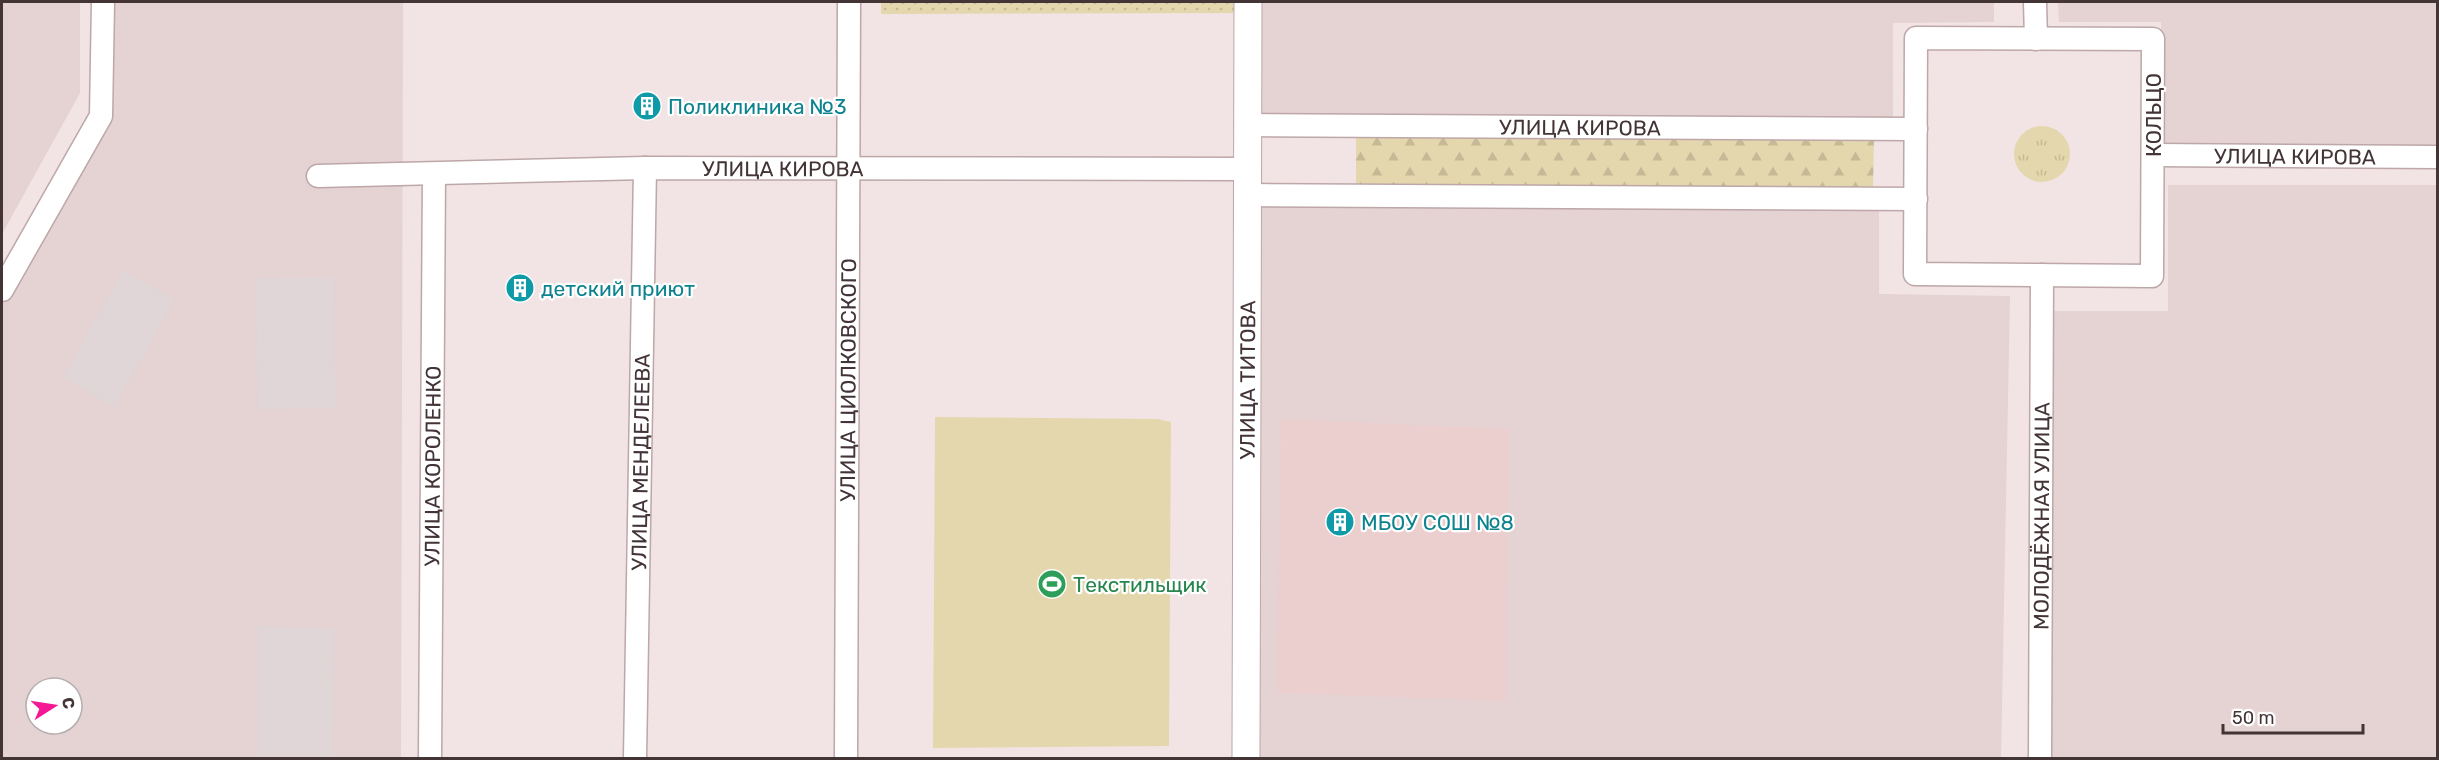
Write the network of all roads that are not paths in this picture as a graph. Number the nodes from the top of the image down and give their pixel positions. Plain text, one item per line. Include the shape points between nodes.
1 (103, 2) edge
2 (849, 2) edge
3 (1248, 2) edge
4 (2035, 2) edge
5 (2036, 39) junction
6 (1246, 125) junction
7 (1916, 129) junction
8 (2153, 155) junction
9 (2438, 157) edge
10 (645, 168) junction
11 (849, 170) junction
12 (434, 174) junction
13 (318, 176) dead end
14 (1247, 182) junction
15 (1916, 199) junction
16 (2042, 275) junction
17 (2, 290) edge
18 (430, 759) edge
19 (635, 759) edge
20 (846, 759) edge
21 (1246, 759) edge
22 (2040, 759) edge

1 - 17 street via 102,116
2 - 11 street, УЛИЦА ЦИОЛКОВСКОГО
3 - 6 street, УЛИЦА ТИТОВА
4 - 5 street
5 - 7 street, КОЛЬЦО via 1916,38
5 - 8 street, КОЛЬЦО via 2153,39
6 - 7 street, УЛИЦА КИРОВА
6 - 14 street, УЛИЦА ТИТОВА
7 - 15 street, КОЛЬЦО
8 - 9 street, УЛИЦА КИРОВА
8 - 16 street, КОЛЬЦО via 2152,276
10 - 11 street, УЛИЦА КИРОВА
10 - 12 street, УЛИЦА КИРОВА
10 - 19 street, УЛИЦА МЕНДЕЛЕЕВА
11 - 14 street, УЛИЦА КИРОВА
11 - 20 street, УЛИЦА ЦИОЛКОВСКОГО
12 - 13 street, УЛИЦА КИРОВА
12 - 18 street, УЛИЦА КОРОЛЕНКО
14 - 15 street, УЛИЦА КИРОВА
14 - 21 street, УЛИЦА ТИТОВА
15 - 16 street, КОЛЬЦО via 1915,274
16 - 22 street, МОЛОДЁЖНАЯ УЛИЦА

